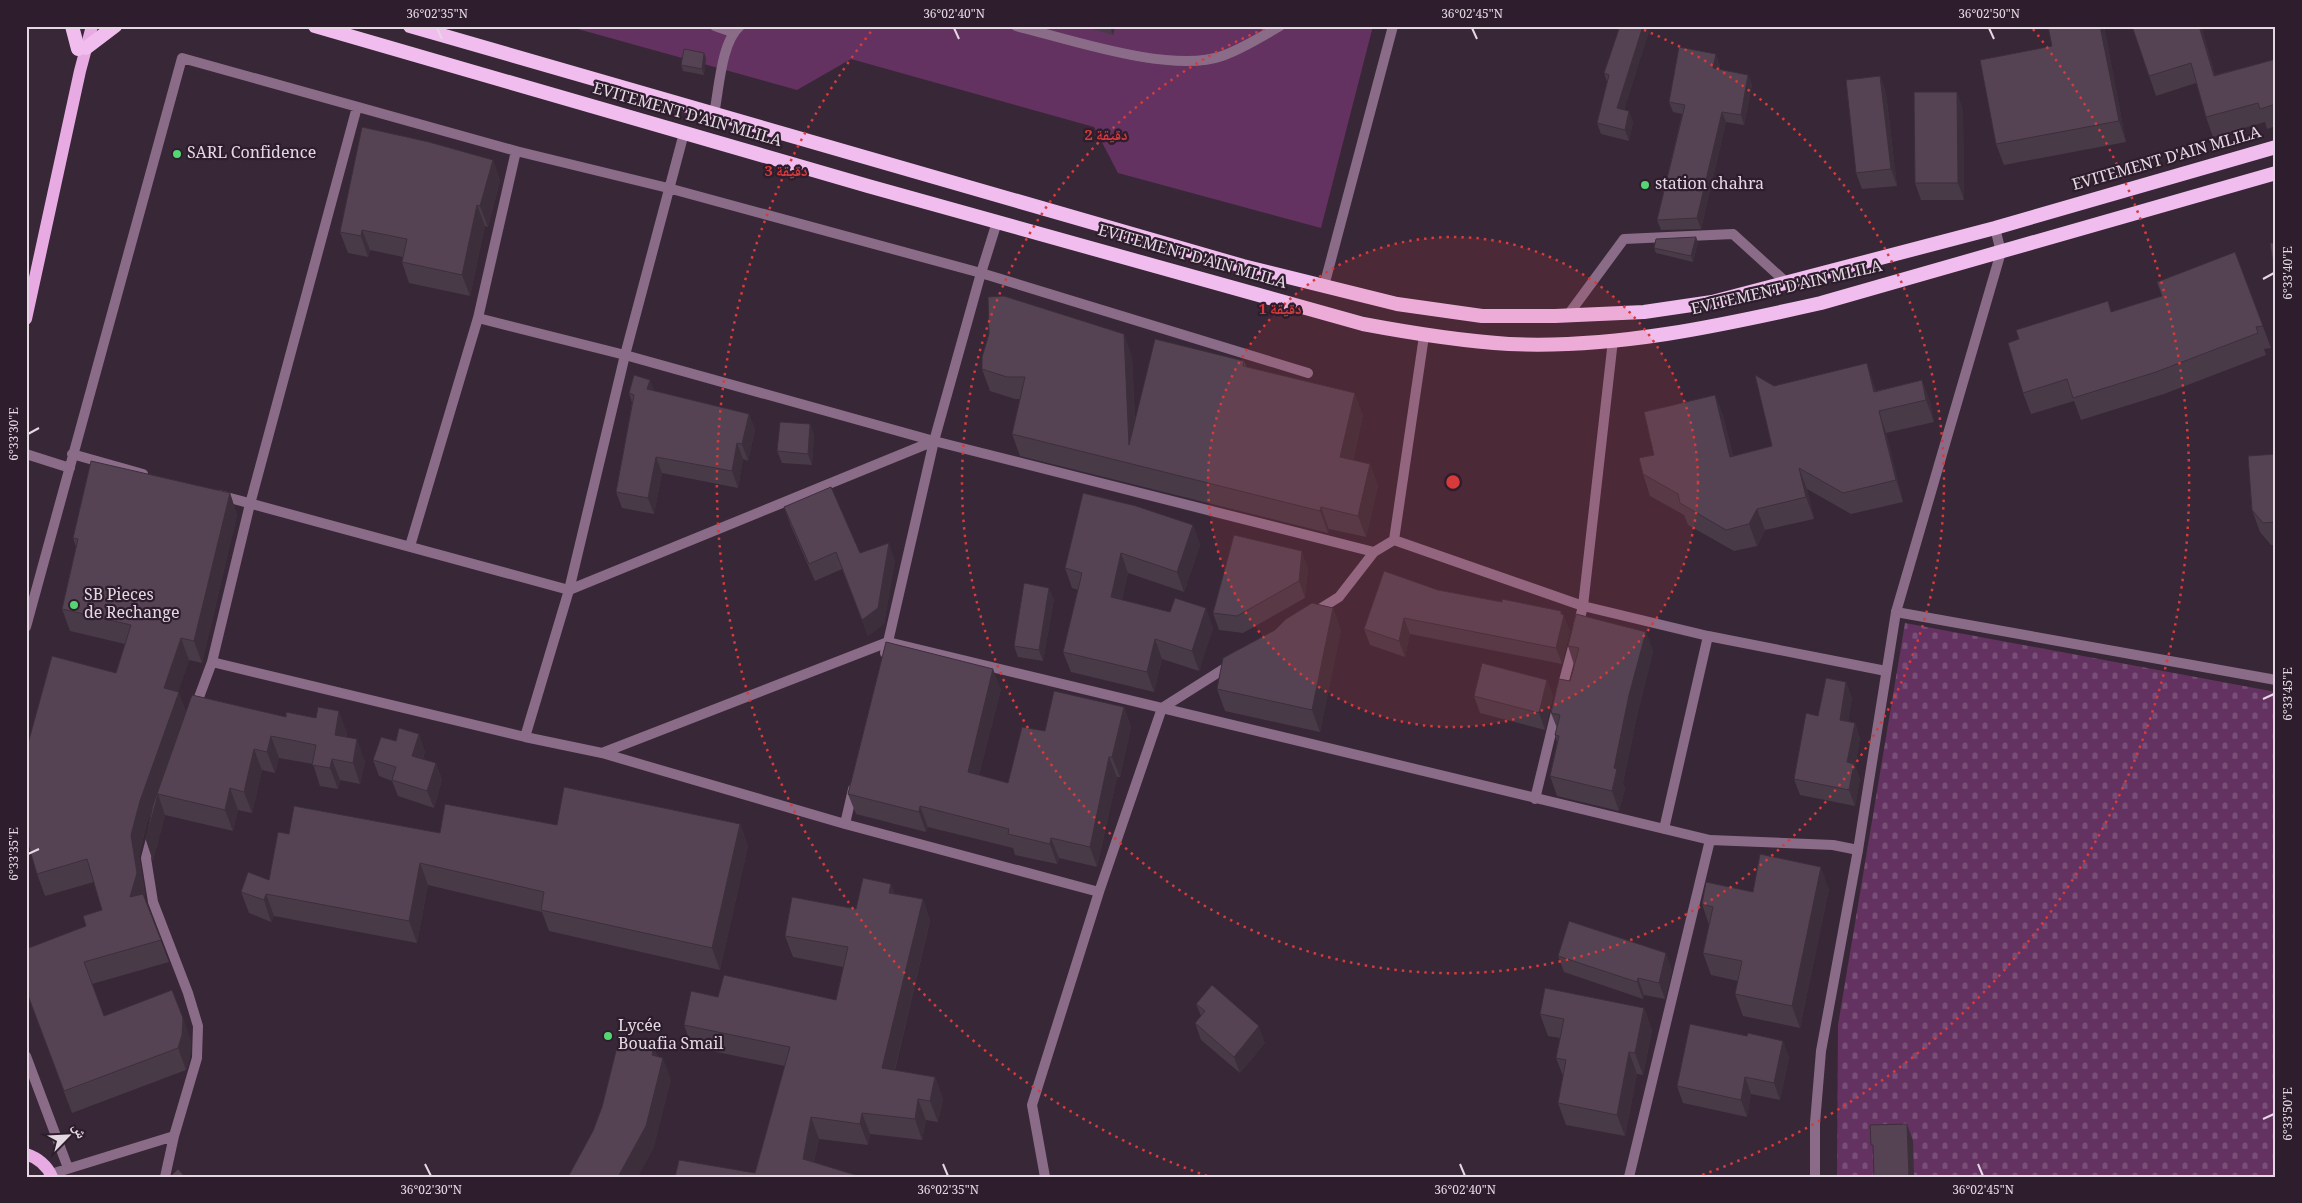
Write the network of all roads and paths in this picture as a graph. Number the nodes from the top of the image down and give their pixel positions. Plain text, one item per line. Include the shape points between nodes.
1 (74, 26) edge
2 (92, 26) edge
3 (115, 26) edge
4 (315, 26) edge
5 (410, 26) edge
6 (715, 26) edge
7 (1016, 26) edge
8 (1280, 26) edge
9 (1393, 26) edge
10 (736, 29) edge
11 (82, 48) junction
12 (357, 107) junction
13 (714, 114) junction
14 (684, 133) junction
15 (2276, 147) edge
16 (516, 151) junction
17 (2276, 173) edge
18 (668, 188) junction
19 (997, 222) junction
20 (1995, 228) junction
21 (2001, 252) junction
22 (981, 273) junction
23 (1787, 283) junction
24 (1324, 286) junction
25 (1568, 315) junction
26 (478, 318) junction
27 (26, 319) edge
28 (1424, 336) junction
29 (1613, 340) junction
30 (625, 355) junction
31 (1308, 373) dead end
32 (934, 441) junction
33 (26, 454) edge
34 (72, 454) junction
35 (70, 468) junction
36 (157, 478) edge
37 (213, 493) edge
38 (250, 504) junction
39 (1394, 540) junction
40 (410, 546) junction
41 (1374, 552) junction
42 (569, 590) junction
43 (1583, 606) junction
44 (1896, 612) junction
45 (1305, 618) edge
46 (26, 627) edge
47 (1708, 636) junction
48 (888, 642) junction
49 (1238, 660) edge
50 (212, 662) junction
51 (884, 662) edge
52 (1886, 671) junction
53 (2276, 680) edge
54 (1162, 708) junction
55 (192, 716) edge
56 (525, 737) junction
57 (602, 753) junction
58 (856, 776) edge
59 (1534, 799) junction
60 (845, 824) junction
61 (154, 825) edge
62 (1664, 828) junction
63 (1710, 840) junction
64 (1858, 850) junction
65 (1100, 892) junction
66 (26, 1056) edge
67 (174, 1136) junction
68 (26, 1142) edge
69 (32, 1156) edge
70 (68, 1168) junction
71 (52, 1176) edge
72 (165, 1177) edge
73 (1045, 1177) edge
74 (1629, 1177) edge
75 (1815, 1177) edge

1 - 11 highway
2 - 11 main road
3 - 11 highway
4 - 14 highway, EVITEMENT D'AIN MLILA
5 - 13 highway, EVITEMENT D'AIN MLILA
6 - 10 street
7 - 8 street via 1146,58 1184,61 1221,57
9 - 24 street
10 - 13 street via 727,44
11 - 27 main road via 80,71
12 - 16 street
12 - 34 street via 182,58
12 - 38 street
13 - 24 highway, EVITEMENT D'AIN MLILA via 1243,266
14 - 18 street
14 - 19 highway, EVITEMENT D'AIN MLILA
15 - 20 highway, EVITEMENT D'AIN MLILA
16 - 18 street
16 - 26 street
17 - 21 highway, EVITEMENT D'AIN MLILA
18 - 22 street
18 - 30 street
19 - 22 street
19 - 28 highway, EVITEMENT D'AIN MLILA via 1363,324
20 - 21 street
20 - 23 highway, EVITEMENT D'AIN MLILA
21 - 29 highway, EVITEMENT D'AIN MLILA via 1821,303 1744,321 1658,336
21 - 44 street
22 - 31 street
22 - 32 street
23 - 25 highway, EVITEMENT D'AIN MLILA via 1712,302 1654,310
23 - 25 street via 1733,234 1624,239
24 - 25 highway, EVITEMENT D'AIN MLILA via 1397,304 1482,316
26 - 30 street
26 - 40 street
28 - 29 highway, EVITEMENT D'AIN MLILA via 1510,344
28 - 39 street
29 - 43 street
30 - 32 street
30 - 42 street
32 - 41 street
32 - 42 street
32 - 48 street
33 - 35 street
34 - 35 street
34 - 36 street
35 - 46 street
37 - 38 street
38 - 40 street
38 - 50 street
39 - 41 street
39 - 43 street
40 - 42 street
41 - 45 street via 1339,597
42 - 56 street
43 - 47 street
43 - 59 street
44 - 52 street
44 - 53 street
47 - 52 street
47 - 62 street
48 - 51 street
48 - 54 street
48 - 57 street
49 - 54 street
50 - 55 street
50 - 56 street
52 - 64 street
54 - 59 street
54 - 65 street
56 - 57 street
57 - 60 street
58 - 60 street
59 - 62 street
60 - 65 street
61 - 67 street via 146,858 153,902 198,1026 196,1058
62 - 63 street
63 - 64 street via 1833,845
63 - 74 street
64 - 75 street via 1821,1051 1815,1123
65 - 73 street via 1032,1105
66 - 70 street
67 - 70 street
67 - 72 street
68 - 69 main road
69 - 71 main road
70 - 71 street

